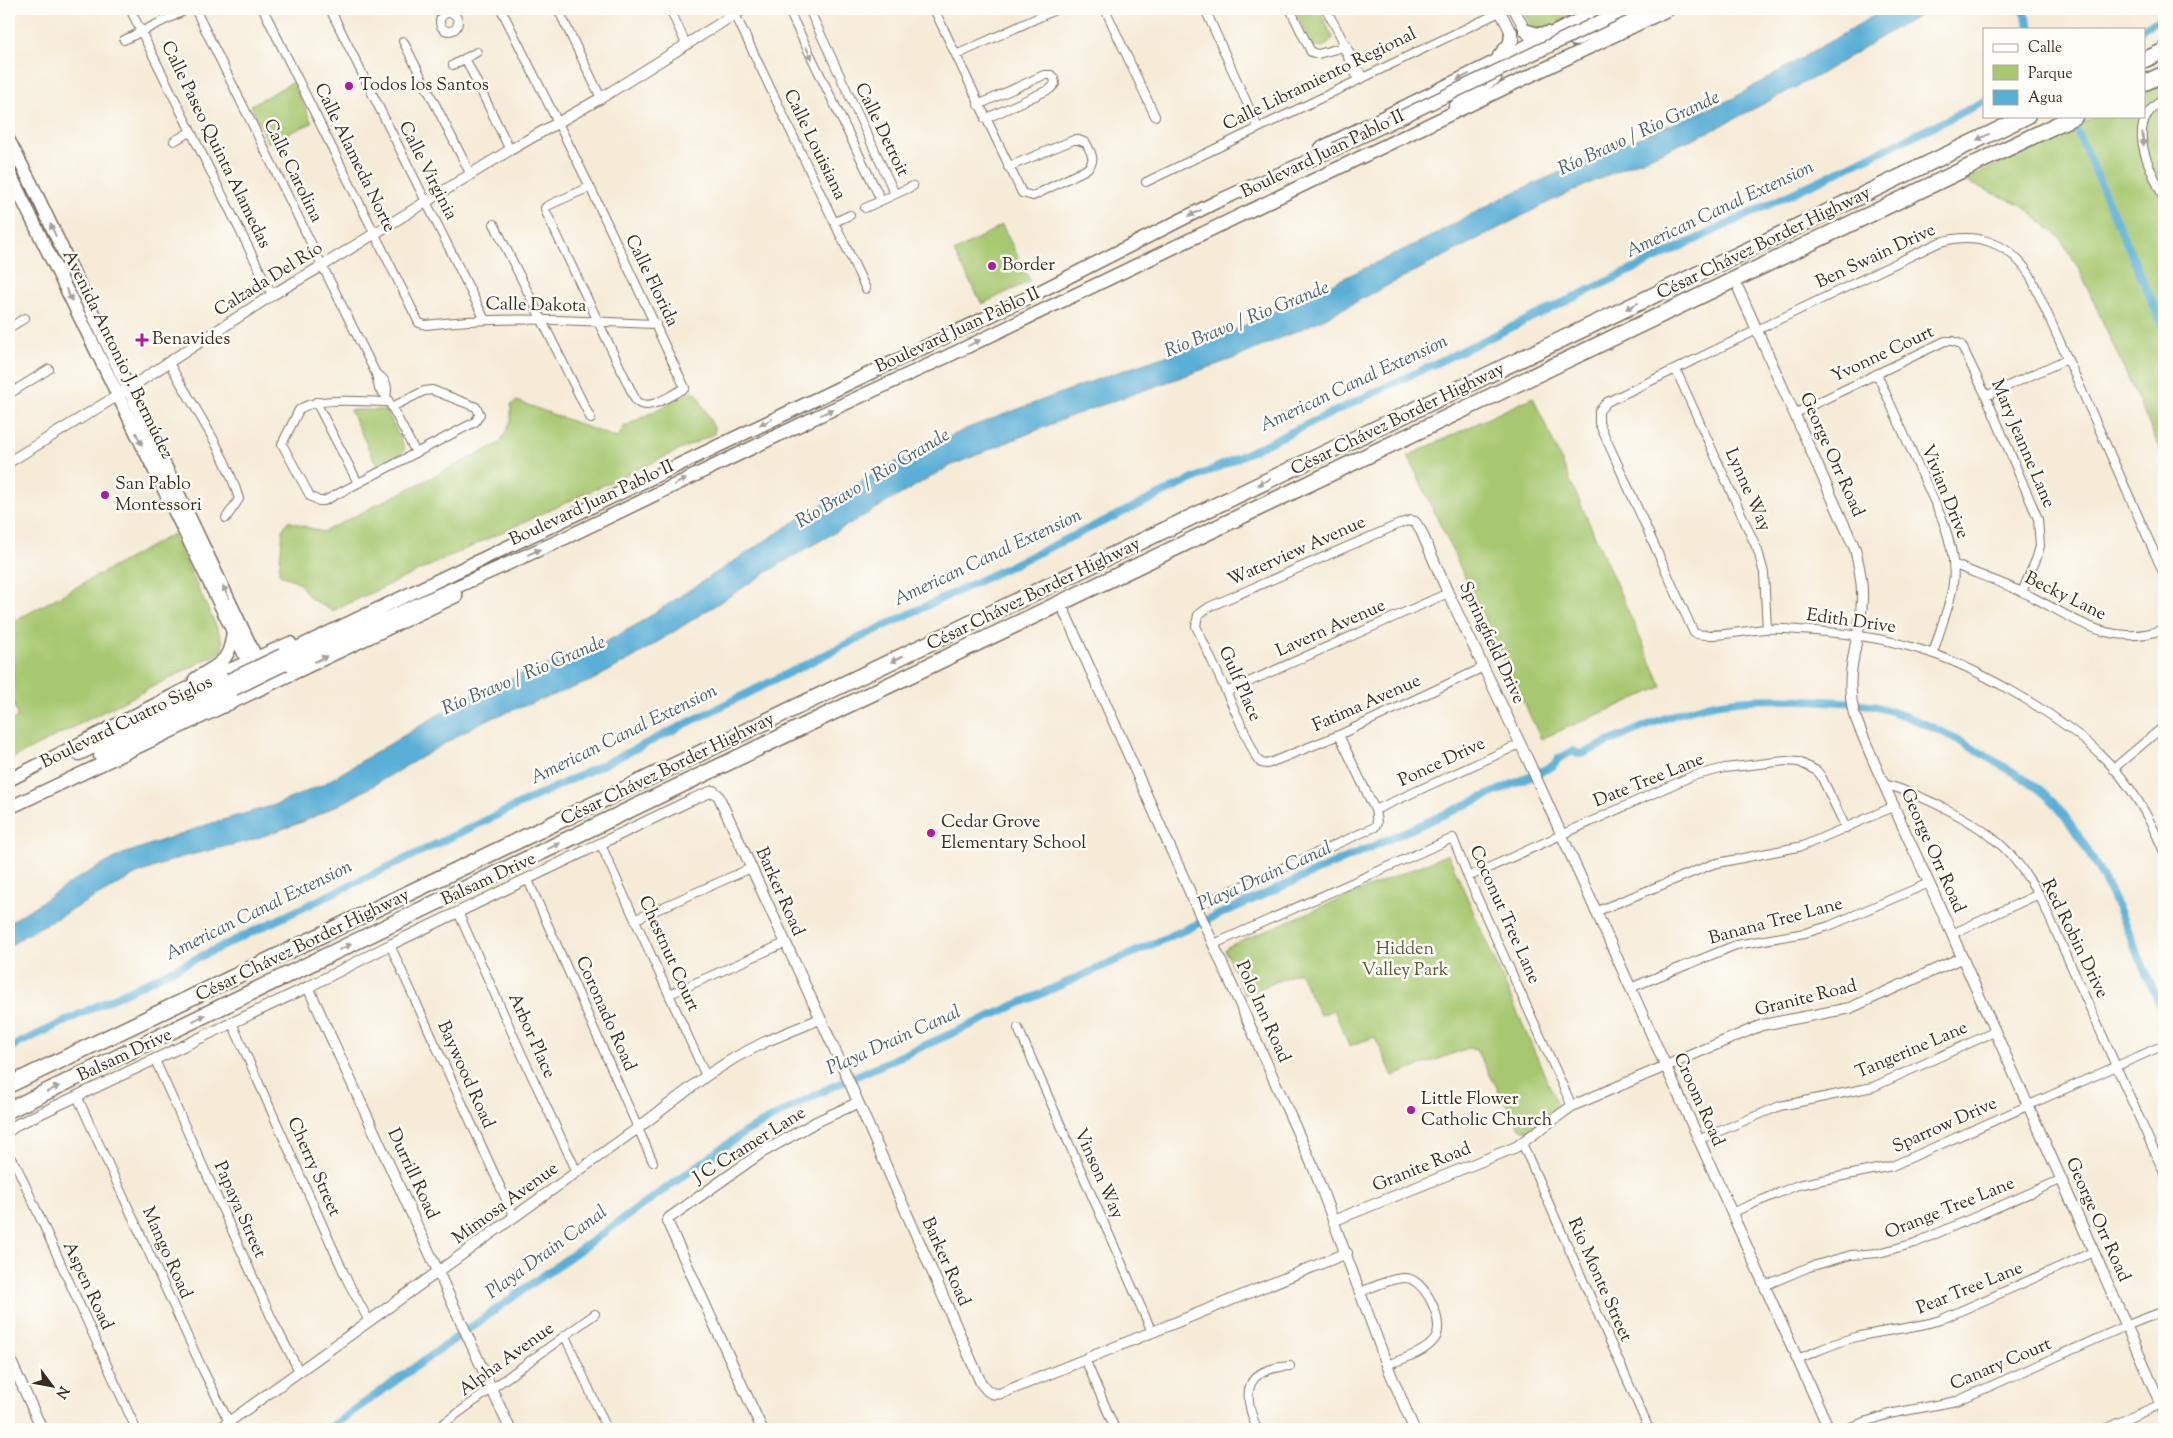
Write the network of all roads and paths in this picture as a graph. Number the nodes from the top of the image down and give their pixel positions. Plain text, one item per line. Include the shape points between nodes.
1 (130, 9) edge
2 (188, 9) edge
3 (195, 9) edge
4 (263, 9) edge
5 (330, 9) edge
6 (501, 9) edge
7 (558, 9) edge
8 (670, 9) edge
9 (788, 9) edge
10 (809, 9) edge
11 (934, 9) edge
12 (1057, 9) edge
13 (1106, 9) edge
14 (1205, 9) edge
15 (1290, 9) edge
16 (1326, 9) edge
17 (1514, 9) edge
18 (1601, 9) edge
19 (1626, 9) edge
20 (1503, 10) edge
21 (739, 11) edge
22 (1664, 11) edge
23 (1525, 30) junction
24 (142, 31) junction
25 (1511, 32) junction
26 (1553, 32) junction
27 (124, 40) dead end
28 (403, 40) dead end
29 (686, 44) junction
30 (1344, 44) junction
31 (1526, 48) junction
32 (2164, 51) edge
33 (477, 52) dead end
34 (956, 55) junction
35 (466, 58) junction
36 (2146, 59) edge
37 (1488, 64) junction
38 (453, 65) dead end
39 (2164, 74) edge
40 (840, 78) junction
41 (1361, 79) junction
42 (2146, 82) edge
43 (826, 87) junction
44 (601, 98) junction
45 (2164, 99) edge
46 (978, 105) junction
47 (1448, 114) junction
48 (1155, 116) dead end
49 (985, 118) junction
50 (2023, 118) edge
51 (2071, 118) edge
52 (557, 123) junction
53 (1258, 128) junction
54 (190, 132) junction
55 (9, 141) edge
56 (174, 141) dead end
57 (510, 150) junction
58 (1008, 167) junction
59 (9, 172) edge
60 (471, 175) junction
61 (1146, 182) dead end
62 (913, 186) dead end
63 (590, 187) junction
64 (895, 194) junction
65 (2164, 199) edge
66 (881, 200) junction
67 (426, 202) junction
68 (1216, 202) junction
69 (865, 208) dead end
70 (850, 215) dead end
71 (835, 222) junction
72 (494, 224) dead end
73 (374, 234) junction
74 (322, 266) junction
75 (866, 289) dead end
76 (1739, 290) dead end
77 (272, 295) junction
78 (26, 318) dead end
79 (542, 319) junction
80 (485, 320) junction
81 (417, 321) joint
82 (598, 322) junction
83 (656, 324) junction
84 (9, 328) edge
85 (1758, 330) junction
86 (1956, 342) joint
87 (2067, 359) junction
88 (169, 363) junction
89 (50, 369) dead end
90 (1676, 370) junction
91 (1877, 374) junction
92 (128, 388) junction
93 (9, 394) edge
94 (117, 396) junction
95 (1986, 396) junction
96 (316, 402) junction
97 (389, 402) junction
98 (1599, 411) joint
99 (1796, 412) junction
100 (591, 419) dead end
101 (416, 453) junction
102 (9, 462) edge
103 (358, 483) junction
104 (226, 518) dead end
105 (1411, 521) joint
106 (497, 552) junction
107 (513, 561) junction
108 (1955, 565) junction
109 (2164, 574) edge
110 (2022, 592) junction
111 (1448, 593) junction
112 (1065, 613) dead end
113 (1198, 615) joint
114 (233, 629) junction
115 (1768, 629) junction
116 (2164, 629) edge
117 (1857, 636) junction
118 (1933, 654) junction
119 (252, 660) junction
120 (285, 660) junction
121 (1484, 667) junction
122 (230, 686) junction
123 (265, 686) junction
124 (182, 691) junction
125 (1226, 692) junction
126 (2164, 726) edge
127 (1339, 735) junction
128 (1520, 744) junction
129 (74, 763) junction
130 (1261, 763) joint
131 (2113, 768) junction
132 (9, 780) edge
133 (1538, 783) joint
134 (1885, 784) junction
135 (9, 787) edge
136 (715, 792) joint
137 (9, 802) edge
138 (1895, 806) junction
139 (9, 808) edge
140 (1375, 810) junction
141 (1846, 828) junction
142 (1561, 835) junction
143 (601, 845) junction
144 (2164, 852) edge
145 (751, 868) junction
146 (1468, 877) junction
147 (528, 880) junction
148 (1929, 883) junction
149 (2039, 894) junction
150 (1198, 909) junction
151 (458, 912) junction
152 (1595, 912) junction
153 (636, 919) junction
154 (1952, 934) junction
155 (784, 943) junction
156 (1214, 944) junction
157 (390, 945) junction
158 (1961, 958) junction
159 (308, 987) junction
160 (1630, 988) junction
161 (670, 994) junction
162 (820, 1019) junction
163 (232, 1023) junction
164 (1018, 1028) dead end
165 (1994, 1032) junction
166 (2164, 1045) edge
167 (154, 1060) junction
168 (1665, 1066) junction
169 (2117, 1066) junction
170 (706, 1076) junction
171 (9, 1085) edge
172 (77, 1096) junction
173 (857, 1103) junction
174 (2029, 1105) junction
175 (1572, 1106) junction
176 (9, 1110) edge
177 (638, 1128) junction
178 (9, 1131) edge
179 (1698, 1140) junction
180 (1522, 1143) junction
181 (9, 1156) edge
182 (653, 1162) dead end
183 (578, 1172) junction
184 (2164, 1173) edge
185 (2060, 1180) junction
186 (1731, 1213) junction
187 (514, 1217) junction
188 (1333, 1221) junction
189 (2093, 1252) junction
190 (1346, 1253) junction
191 (439, 1272) junction
192 (1764, 1286) junction
193 (1360, 1292) junction
194 (2164, 1311) edge
195 (595, 1314) dead end
196 (369, 1322) junction
197 (2128, 1325) junction
198 (1152, 1332) junction
199 (565, 1336) junction
200 (9, 1357) edge
201 (1085, 1359) junction
202 (1797, 1359) junction
203 (1387, 1365) junction
204 (1290, 1366) dead end
205 (299, 1371) junction
206 (491, 1389) junction
207 (2162, 1408) edge
208 (229, 1422) junction
209 (1826, 1428) edge
210 (42, 1429) edge
211 (136, 1429) edge
212 (219, 1429) edge
213 (436, 1429) edge
214 (510, 1429) edge
215 (607, 1429) edge
216 (762, 1429) edge
217 (1115, 1429) edge
218 (1258, 1429) edge
219 (1414, 1429) edge
220 (1649, 1429) edge
221 (1844, 1429) edge
222 (2104, 1429) edge

1 - 24 street, Calle Paseo Quinta Alamedas
2 - 24 street
3 - 74 street, Calle Carolina
4 - 73 street, Calle Alameda Norte
5 - 67 street, Calle Virginia
6 - 52 street, Calle Florida
7 - 44 street
8 - 29 street
9 -> 43 street, Calle Detroit
10 - 40 street, Calle Detroit
11 - 34 street
12 - 34 street
13 - 48 street
14 - 53 street
15 - 30 street via 1311,52 1318,54
16 - 30 street
17 - 23 street
18 - 26 main road
19 - 68 main road, Boulevard Juan Pablo II, bridge via 1335,149
20 - 25 street
20 - 41 street, Calle Libramiento Regional
21 - 29 street, Calzada Del Río
21 - 71 street, Calle Louisiana
22 - 31 main road via 1621,21 1541,53
22 - 47 main road, Boulevard Juan Pablo II
23 - 26 main road via 1538,34
23 - 31 street
24 - 27 street
24 - 54 street, Calle Paseo Quinta Alamedas
25 - 31 street
25 - 37 main road via 1507,48
26 - 31 main road
28 - 60 street
29 - 44 street, Calzada Del Río
30 - 41 street
31 - 37 main road
31 - 47 main road via 1521,63 1467,95
32 - 36 highway
33 - 35 street
34 - 46 street
35 - 38 street
35 - 57 street
37 -> 68 main road
39 - 42 highway
40 - 43 street, Calle Detroit
40 - 64 street, Calle Detroit
41 - 53 street, Calle Libramiento Regional
43 - 66 street, Calle Detroit
44 - 52 street, Calzada Del Río
45 -> 65 street via 2148,113 2142,128 2146,158
46 - 49 street
46 - 49 street via 1044,75 1054,78 1055,84 1050,89
107 -> 47 main road, Boulevard Juan Pablo II via 946,357
49 - 58 street
50 -> 171 highway, César Chávez Border Highway
176 -> 51 highway, César Chávez Border Highway
52 - 57 street, Calzada Del Río
52 - 63 street, Calle Florida
53 - 61 street, Calle Libramiento Regional
54 - 56 street
54 - 77 street, Calle Paseo Quinta Alamedas
92 -> 55 main road, Avenida Antonio J. Bermúdez
57 - 60 street, Calzada Del Río
58 - 58 street via 1022,193 1033,196 1089,167 1093,160 1086,144 1076,139
59 -> 94 main road, Avenida Antonio J. Bermúdez
60 - 67 street, Calzada Del Río
62 - 64 street
63 - 82 street via 545,208
63 - 83 street, Calle Florida
64 - 66 street
66 - 69 street
67 - 73 street, Calzada Del Río
67 - 80 street, Calle Virginia
68 -> 106 main road, Boulevard Juan Pablo II via 1028,298
70 - 71 street
71 - 75 street, Calle Louisiana
72 - 79 street
73 - 74 street, Calzada Del Río
73 - 81 street, Calle Alameda Norte
74 - 77 street, Calzada Del Río
74 - 97 street, Calle Carolina via 376,374 385,380
76 - 85 street, George Orr Road
77 - 88 street, Calzada Del Río
78 - 84 street
79 - 80 street, Calle Dakota
79 - 82 street, Calle Dakota
79 - 100 street
80 - 81 street, Calle Dakota via 426,325
82 - 83 street, Calle Dakota
82 - 83 street, Calle Florida via 636,401 648,406 685,388
85 - 87 street, Ben Swain Drive via 1940,242 1975,238 2002,247 2024,266
85 - 90 street, Ben Swain Drive
85 - 99 street, George Orr Road
86 - 91 street, Yvonne Court via 1945,341
86 - 95 street, Mary Jeanne Lane via 1964,348
87 - 95 street
87 - 109 street, Ben Swain Drive
88 - 92 street, Calzada Del Río
88 - 104 street via 236,489 239,500
89 - 93 street
90 - 98 street, Ben Swain Drive via 1607,402
90 - 115 street, Lynne Way via 1758,551 1764,573
91 - 99 street, Yvonne Court
91 - 108 street, Vivian Drive via 1943,521
92 - 94 street, Calzada Del Río
119 -> 92 main road, Avenida Antonio J. Bermúdez
94 - 102 street, Calzada Del Río
94 -> 114 main road, Avenida Antonio J. Bermúdez
95 - 110 street, Mary Jeanne Lane via 2038,519 2038,557
96 - 97 street
96 - 103 street
96 - 103 street via 298,410 282,446 315,500 324,501
97 - 101 street, Calle Carolina
97 - 101 street via 428,390 479,410 477,421
98 - 115 street, Edith Drive via 1599,424 1693,632 1705,635
99 - 117 street, George Orr Road via 1855,548 1862,596
101 - 103 street
105 - 111 street, Springfield Drive via 1417,524
105 - 113 street, Waterview Avenue via 1209,607
106 - 120 main road, Boulevard Juan Pablo II
106 - 120 main road via 424,579
107 - 120 main road, Boulevard Juan Pablo II
120 -> 107 main road via 475,587
108 - 110 street, Becky Lane
108 - 118 street, Vivian Drive via 1950,606
110 - 116 street, Becky Lane via 2108,634 2149,635
111 - 121 street, Springfield Drive
111 - 125 street, Lavern Avenue
112 - 150 street, Polo Inn Road
113 - 125 street, Gulf Place via 1196,626
114 - 119 main road, Avenida Antonio J. Bermúdez
114 - 124 main road via 227,657
115 - 117 street, Edith Drive
117 - 118 street, Edith Drive
117 - 134 street, George Orr Road via 1850,696
118 - 131 street, Edith Drive via 1997,684 2056,719 2090,744
119 - 120 main road
119 - 122 main road
119 - 123 main road, Avenida Antonio J. Bermúdez
120 - 122 main road, bridge
120 - 123 main road
121 - 127 street, Fatima Avenue
121 - 128 street, Springfield Drive
122 - 123 main road
122 - 124 main road
122 - 129 main road, Boulevard Cuatro Siglos
122 - 139 main road
124 - 132 main road
125 - 130 street, Gulf Place
126 - 131 street
127 - 130 street, Fatima Avenue via 1267,764
127 - 140 street
128 - 133 street, Springfield Drive
128 - 140 street, Ponce Drive
129 - 135 main road, Boulevard Cuatro Siglos
129 - 137 main road, Boulevard Cuatro Siglos
131 - 144 street, Edith Drive via 2146,814
133 - 142 street, Croom Road
134 - 138 street, George Orr Road
134 - 149 street, Red Robin Drive via 1918,795 1990,836 2011,855
136 - 143 street, Balsam Drive via 706,793
136 - 145 street, Barker Road
138 - 141 street
138 - 148 street, George Orr Road
140 - 150 street via 1376,824 1372,829
141 - 142 street, Date Tree Lane via 1817,771 1799,762 1785,762 1725,768 1692,776
141 - 152 street via 1795,849 1713,864
142 - 146 street, Date Tree Lane
142 - 152 street, Croom Road
143 - 147 street, Balsam Drive
143 - 153 street, Chestnut Court
145 - 153 street
145 - 155 street, Barker Road
146 - 156 street, Coconut Tree Lane via 1451,839
146 - 175 street, Coconut Tree Lane
147 - 151 street, Balsam Drive
147 - 177 street, Coronado Road
148 - 154 street, George Orr Road
148 - 160 street, Banana Tree Lane via 1830,926 1736,944
149 - 154 street
149 - 169 street, Red Robin Drive
150 - 156 street, Polo Inn Road
151 - 157 street, Balsam Drive
151 - 183 street, Arbor Place
152 - 160 street, Croom Road
153 - 161 street, Chestnut Court
154 - 158 street, George Orr Road
155 - 161 street
155 - 162 street, Barker Road
156 - 188 street, Polo Inn Road via 1314,1169
157 - 159 street, Balsam Drive
157 - 187 street, Baywood Road
158 - 165 street, George Orr Road
158 - 168 street, Granite Road via 1858,1005 1762,1025
159 - 163 street, Balsam Drive
159 - 191 street, Durrill Road
160 - 168 street, Croom Road
161 - 170 street, Chestnut Court
162 - 170 street, Mimosa Avenue via 752,1048
162 - 173 street, Barker Road
163 - 167 street, Balsam Drive
163 - 196 street, Cherry Street
164 - 198 street, Vinson Way
165 - 174 street, George Orr Road
165 - 179 street, Tangerine Lane via 1873,1088 1780,1106
166 - 169 street, Sparrow Drive
167 - 172 street, Balsam Drive
167 - 205 street, Papaya Street
168 - 175 street, Granite Road
168 - 179 street, Croom Road
169 - 174 street, Sparrow Drive
169 - 184 street, Red Robin Drive
170 - 177 street, Mimosa Avenue
172 - 178 street, Balsam Drive
172 - 208 street, Mango Road
173 - 201 street, Barker Road via 981,1383 987,1390 992,1394 1002,1393
173 - 216 street, J C Cramer Lane via 760,1153 669,1218 667,1225
174 - 185 street, George Orr Road
174 - 186 street, Sparrow Drive via 1892,1166 1798,1185
175 - 180 street, Granite Road
177 - 182 street, Coronado Road
177 - 183 street, Mimosa Avenue
179 - 186 street, Croom Road
180 - 188 street, Granite Road
180 - 220 street, Rio Monte Street
181 - 211 street, Aspen Road via 17,1166
183 - 187 street, Mimosa Avenue
185 - 189 street, George Orr Road
185 - 192 street, Orange Tree Lane via 1915,1243 1851,1255 1809,1267
186 - 192 street, Croom Road
187 - 191 street, Mimosa Avenue
188 - 190 street, Polo Inn Road
189 - 197 street, George Orr Road
189 - 202 street, Pear Tree Lane via 1940,1320 1914,1328 1855,1337
190 - 193 street, Polo Inn Road
190 - 198 street, Barker Road
191 - 196 street, Mimosa Avenue
191 - 206 street, Durrill Road
192 - 202 street, Croom Road
193 - 203 street, Polo Inn Road
193 - 203 street via 1408,1278 1422,1286 1436,1314 1439,1327 1433,1342
194 - 197 street, Canary Court
195 - 199 street, Alpha Avenue
196 - 205 street, Mimosa Avenue
197 - 207 street, George Orr Road
197 - 221 street, Canary Court via 1966,1398 1889,1414
198 - 201 street, Barker Road
199 - 206 street, Alpha Avenue
199 - 215 street
200 - 210 street
201 - 217 street
202 - 209 street, Croom Road
203 - 219 street, Polo Inn Road
204 - 218 street via 1265,1370 1250,1387 1248,1404
205 - 208 street, Mimosa Avenue
206 - 213 street, Alpha Avenue
206 - 214 street, Durrill Road
207 - 222 street
208 - 212 street, Mimosa Avenue

